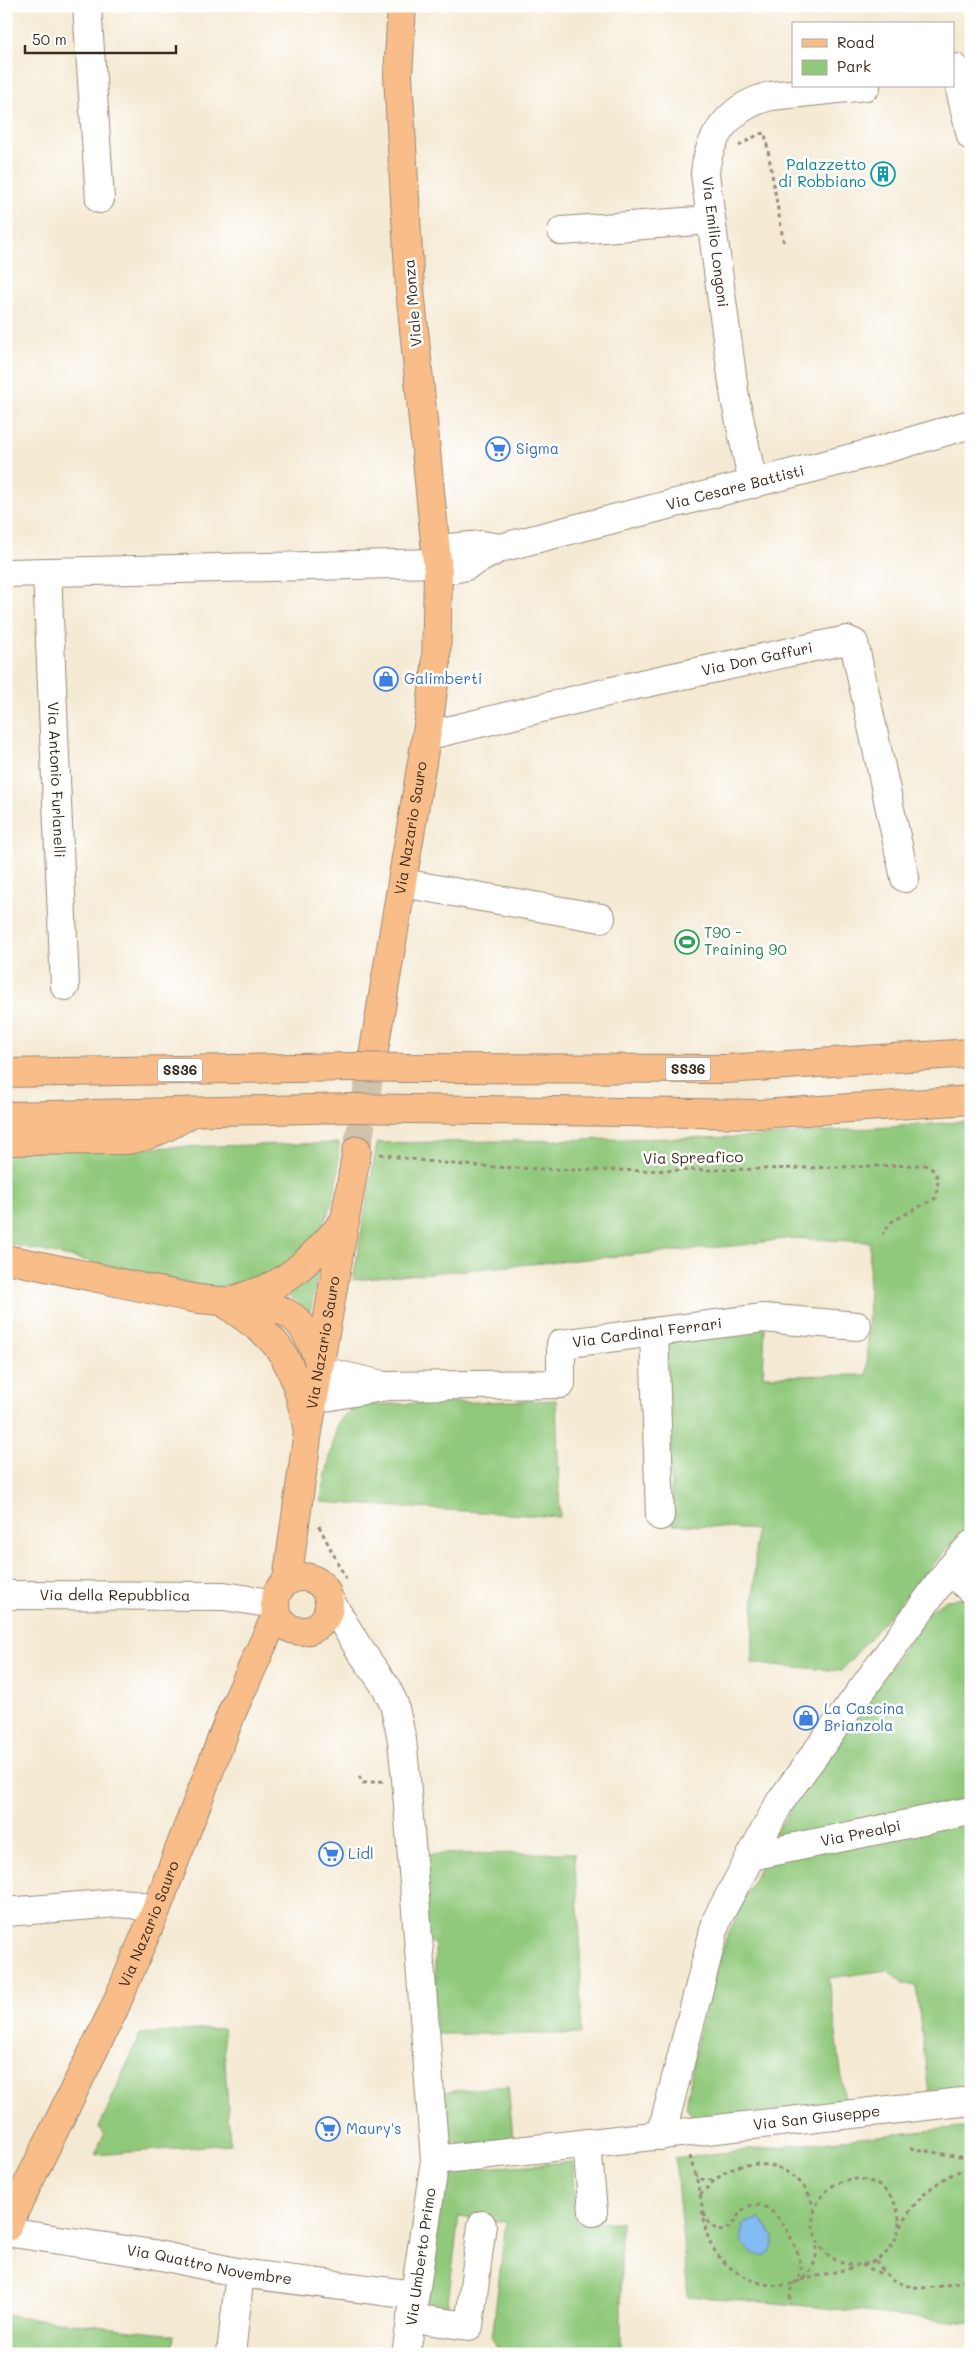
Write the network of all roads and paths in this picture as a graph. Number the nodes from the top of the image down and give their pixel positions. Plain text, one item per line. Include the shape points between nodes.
1 (87, 6) edge
2 (402, 6) edge
3 (960, 66) edge
4 (847, 88) edge
5 (971, 136) edge
6 (734, 150) dead end
7 (100, 199) dead end
8 (711, 220) junction
9 (562, 231) dead end
10 (784, 245) dead end
11 (971, 424) edge
12 (752, 484) junction
13 (438, 571) junction
14 (47, 572) junction
15 (6, 573) edge
16 (426, 736) junction
17 (905, 878) dead end
18 (402, 883) junction
19 (600, 918) dead end
20 (65, 986) dead end
21 (971, 1053) edge
22 (364, 1062) junction
23 (6, 1073) edge
24 (971, 1100) edge
25 (192, 1112) junction
26 (6, 1116) edge
27 (6, 1141) edge
28 (357, 1150) joint
29 (345, 1221) junction
30 (883, 1234) dead end
31 (6, 1258) edge
32 (225, 1303) junction
33 (857, 1326) dead end
34 (654, 1332) junction
35 (317, 1333) junction
36 (269, 1336) junction
37 (319, 1367) junction
38 (387, 1386) junction
39 (314, 1399) junction
40 (308, 1431) junction
41 (660, 1516) dead end
42 (971, 1545) edge
43 (949, 1570) junction
44 (971, 1590) edge
45 (6, 1595) edge
46 (298, 1602) junction
47 (971, 1811) edge
48 (751, 1856) junction
49 (156, 1910) junction
50 (6, 1912) edge
51 (971, 2101) edge
52 (674, 2135) junction
53 (587, 2143) junction
54 (910, 2148) dead end
55 (971, 2159) edge
56 (435, 2160) junction
57 (971, 2167) edge
58 (694, 2173) junction
59 (719, 2176) junction
60 (700, 2195) junction
61 (702, 2210) junction
62 (593, 2212) dead end
63 (814, 2213) junction
64 (482, 2224) dead end
65 (900, 2227) junction
66 (6, 2228) edge
67 (6, 2232) edge
68 (817, 2240) junction
69 (876, 2261) junction
70 (863, 2265) junction
71 (240, 2274) junction
72 (971, 2278) edge
73 (890, 2279) junction
74 (798, 2280) junction
75 (786, 2286) junction
76 (791, 2294) junction
77 (790, 2304) dead end
78 (413, 2307) junction
79 (231, 2354) edge
80 (406, 2354) edge

1 - 7 street
2 - 13 main road, Viale Monza via 398,75 410,280
3 - 5 street
4 - 8 street, Via Emilio Longoni via 771,96 735,112 717,132 706,160
6 - 10 path via 765,133
8 - 9 street
8 - 12 street, Via Emilio Longoni via 735,398
11 - 12 street, Via Cesare Battisti
12 - 13 street, Via Cesare Battisti via 500,548 482,545
13 - 14 street
13 - 16 main road, Via Nazario Sauro via 436,667
14 - 15 street
14 - 20 street, Via Antonio Furlanelli
16 - 17 street, Via Don Gaffuri via 641,684 847,640 854,643
16 - 18 main road, Via Nazario Sauro
18 - 19 street
18 - 22 main road, Via Nazario Sauro
21 - 22 main road, SS36, bridge via 726,1069 404,1068
22 - 23 main road, SS36
24 - 25 main road, bridge via 760,1114 353,1108
25 - 26 main road
25 - 27 main road via 162,1131 127,1140
28 - 29 main road, Via Nazario Sauro
28 - 30 path, Via Spreafico via 424,1162 537,1169 658,1171 925,1165 934,1169 938,1178 936,1198 891,1222
29 - 32 main road via 287,1277 268,1288
29 - 35 main road, Via Nazario Sauro
31 - 32 main road
32 - 35 main road via 264,1305 281,1310
32 - 36 main road
33 - 34 street, Via Cardinal Ferrari via 763,1318
34 - 38 street, Via Cardinal Ferrari via 561,1344 562,1384
34 - 41 street
35 - 36 main road via 291,1340
35 - 37 main road
36 - 40 main road via 295,1380
37 - 38 street, Via Cardinal Ferrari
37 - 39 main road, Via Nazario Sauro
38 - 39 street, Via Cardinal Ferrari
39 - 40 main road, Via Nazario Sauro
40 - 46 main road, Via Nazario Sauro via 294,1536
42 - 43 street
43 - 44 street
43 - 48 street via 780,1802
45 - 46 street, Via della Repubblica via 224,1596
46 - 49 main road, Via Nazario Sauro via 256,1661 232,1712
46 - 56 street, Via Umberto Primo via 358,1647 394,1704 402,1740 413,1852
47 - 48 street, Via Prealpi
48 - 52 street via 718,1919
49 - 50 street via 117,1903
49 - 66 main road, Via Nazario Sauro via 114,2009
51 - 52 street, Via San Giuseppe
52 - 53 street, Via San Giuseppe
52 - 58 path
53 - 56 street, Via San Giuseppe
53 - 62 street
54 - 55 path
56 - 78 street, Via Umberto Primo
57 - 65 path via 954,2173 926,2193 915,2203
58 - 59 path via 708,2181
58 - 60 path
59 - 60 path
59 - 63 path via 734,2168 752,2165 780,2169 794,2175 805,2186
60 - 61 path
61 - 74 path via 718,2231 726,2230 744,2208 751,2205 771,2210 780,2219 799,2258
61 - 75 path via 706,2233 714,2250 734,2271 741,2277 771,2286
63 - 65 path via 819,2200 829,2189 841,2181 856,2178 883,2188 893,2199 899,2212
63 - 68 path via 813,2227
64 - 78 street, Via Quattro Novembre via 470,2326
65 - 69 path via 896,2241
67 - 71 street, Via Quattro Novembre via 152,2254
68 - 70 path via 836,2260 849,2265
68 - 74 path via 814,2264
69 - 70 path
69 - 73 path
70 - 73 path
70 - 74 path
71 - 78 street, Via Quattro Novembre
71 - 79 street
72 - 73 path via 930,2288
74 - 75 path
74 - 76 path via 791,2288
75 - 76 path
76 - 77 path
78 - 80 street, Via Umberto Primo

